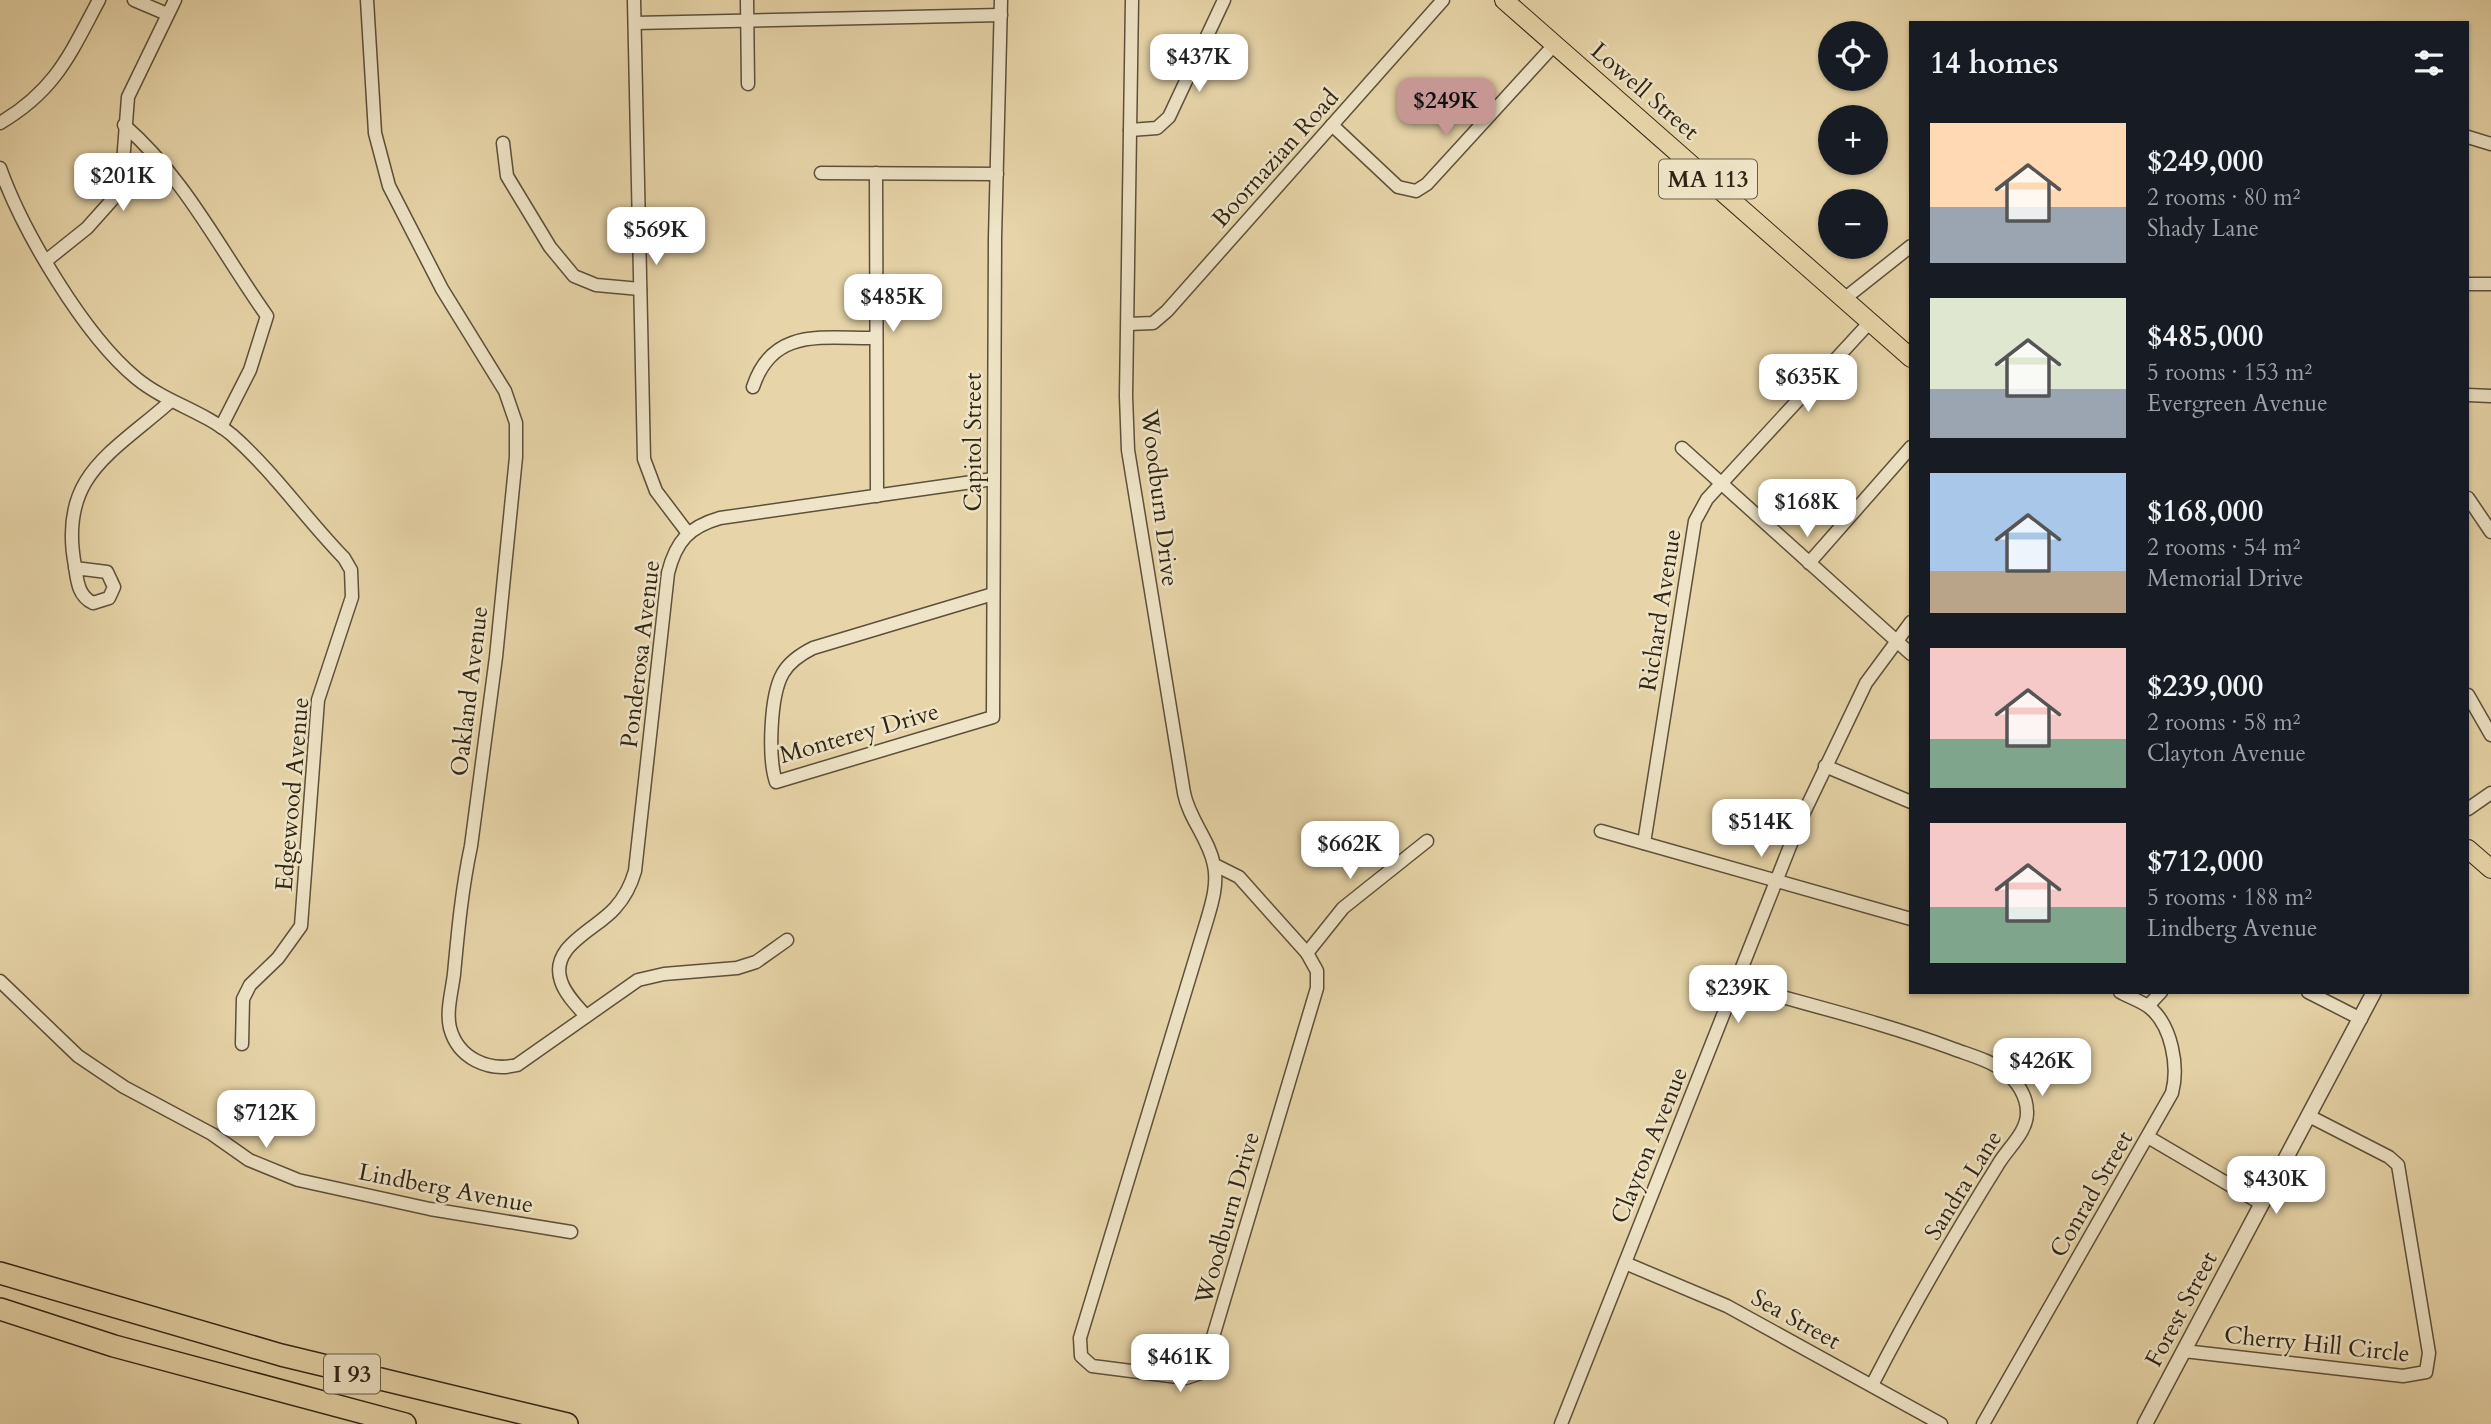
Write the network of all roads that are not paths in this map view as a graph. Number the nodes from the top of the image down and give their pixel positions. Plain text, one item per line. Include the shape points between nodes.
1 (99, 0) edge
2 (134, 0) edge
3 (175, 0) edge
4 (367, 0) edge
5 (634, 0) edge
6 (747, 0) edge
7 (1001, 0) edge
8 (1132, 0) edge
9 (1224, 0) edge
10 (1443, 0) edge
11 (1504, 0) edge
12 (167, 14) junction
13 (1001, 15) junction
14 (747, 20) junction
15 (635, 23) junction
16 (1555, 44) junction
17 (748, 84) dead end
18 (0, 123) edge
19 (124, 125) junction
20 (1332, 125) junction
21 (1130, 130) junction
22 (2469, 137) edge
23 (503, 143) dead end
24 (2491, 144) edge
25 (0, 168) edge
26 (821, 173) dead end
27 (876, 173) junction
28 (997, 174) junction
29 (1909, 248) edge
30 (47, 261) junction
31 (2469, 284) edge
32 (2491, 284) edge
33 (639, 289) junction
34 (1844, 299) junction
35 (1870, 322) junction
36 (1128, 324) junction
37 (876, 338) junction
38 (1909, 356) edge
39 (753, 387) dead end
40 (2469, 395) edge
41 (2491, 396) edge
42 (171, 401) junction
43 (221, 427) junction
44 (1682, 448) dead end
45 (1909, 449) edge
46 (993, 479) junction
47 (1722, 484) junction
48 (877, 496) junction
49 (2469, 499) edge
50 (2476, 509) junction
51 (2491, 510) edge
52 (687, 532) junction
53 (2491, 532) edge
54 (1809, 563) junction
55 (75, 568) dead end
56 (993, 594) junction
57 (1909, 625) edge
58 (1896, 641) junction
59 (1909, 652) edge
60 (2469, 697) edge
61 (993, 717) joint
62 (2491, 735) edge
63 (1825, 766) junction
64 (2491, 793) edge
65 (1909, 801) edge
66 (2469, 808) edge
67 (1601, 831) dead end
68 (1427, 841) dead end
69 (1644, 844) junction
70 (2469, 850) edge
71 (1214, 865) junction
72 (2491, 870) edge
73 (1777, 880) junction
74 (1909, 918) edge
75 (787, 940) dead end
76 (1307, 953) junction
77 (0, 981) edge
78 (1737, 984) junction
79 (2124, 994) edge
80 (2159, 994) edge
81 (2312, 994) edge
82 (2373, 994) edge
83 (2148, 1006) junction
84 (586, 1016) junction
85 (2361, 1019) junction
86 (242, 1044) dead end
87 (2309, 1116) junction
88 (2148, 1137) junction
89 (2262, 1204) junction
90 (571, 1232) dead end
91 (1625, 1263) junction
92 (0, 1273) edge
93 (0, 1309) edge
94 (2184, 1351) junction
95 (1872, 1385) junction
96 (405, 1424) edge
97 (567, 1424) edge
98 (1561, 1424) edge
99 (1941, 1424) edge
100 (1983, 1424) edge
101 (2145, 1424) edge

1 - 18 street via 61,69 38,98
2 - 12 street
3 - 12 street
4 - 84 street, Oakland Avenue via 373,106 385,173 439,283 505,391 516,423 496,657 465,875 451,1029 462,1051 476,1061 509,1067 533,1058
5 - 15 street
6 - 14 street
7 - 13 street, Capitol Street
8 - 21 street, Woodburn Drive
9 - 21 street via 1169,117 1157,128
10 - 20 street, Boornazian Road
11 - 16 main road, Lowell Street / MA 113
12 - 19 street via 128,97
13 - 14 street
13 - 28 street, Capitol Street
14 - 15 street
14 - 17 street
15 - 33 street
16 - 20 street via 1416,191 1398,187
16 - 34 main road, Lowell Street / MA 113
19 - 30 street via 122,176 112,200
19 - 43 street via 179,181 267,316 250,370
20 - 36 street, Boornazian Road via 1160,318 1146,325
21 - 36 street, Woodburn Drive
22 - 24 street
23 - 33 street via 507,176 550,247 574,276 596,285
25 - 30 street, Edgewood Avenue
26 - 27 street
27 - 28 street
27 - 37 street
28 - 46 street, Capitol Street
29 - 34 street
30 - 42 street, Edgewood Avenue via 105,346 135,377
31 - 32 street
33 - 52 street via 644,459 656,491
34 - 35 main road, Lowell Street / MA 113
35 - 38 main road, Lowell Street / MA 113
35 - 47 street, Richard Avenue
36 - 71 street, Woodburn Drive via 1126,424 1131,475 1184,793
37 - 39 street via 796,339 772,354
37 - 48 street
40 - 41 street
42 - 43 street, Edgewood Avenue
42 - 55 street via 97,466 81,486 70,523
43 - 86 street, Edgewood Avenue via 272,474 344,558 353,582 318,700 301,926 243,999
44 - 47 street
45 - 54 street
46 - 48 street, Ponderosa Avenue
46 - 56 street, Capitol Street
47 - 54 street
47 - 69 street, Richard Avenue via 1701,509 1691,535
48 - 52 street, Ponderosa Avenue via 720,518
49 - 50 street
50 - 51 street
50 - 53 street
52 - 84 street, Ponderosa Avenue via 676,547 668,573 635,870 621,901 568,946 559,965 562,985
54 - 58 street
56 - 61 street, Capitol Street
56 - 61 street, Monterey Drive via 798,657 783,673 777,692 772,770 776,782
57 - 58 street, Clayton Avenue
58 - 59 street
58 - 63 street, Clayton Avenue via 1866,682
60 - 62 street
63 - 65 street
63 - 73 street, Clayton Avenue
64 - 66 street
67 - 69 street
68 - 76 street via 1343,908
69 - 73 street
70 - 72 main road
71 - 76 street, Woodburn Drive via 1239,877
71 - 76 street, Woodburn Drive via 1207,920 1080,1338 1079,1352 1089,1364 1182,1378 1198,1374 1204,1367 1318,982
73 - 74 street
73 - 78 street, Clayton Avenue
75 - 84 street, Oakland Avenue via 737,968 638,980
77 - 90 street, Lindberg Avenue via 78,1056 249,1160 298,1180 430,1209
78 - 91 street, Clayton Avenue
78 - 95 street, Sandra Lane via 1904,1031 1984,1061 2010,1077 2025,1099 2028,1115 2022,1131 1943,1255
79 - 83 street
80 - 83 street
81 - 85 street
82 - 85 street, Forest Street
83 - 88 street, Conrad Street via 2161,1019 2176,1080
85 - 87 street, Forest Street
87 - 89 street, Forest Street
87 - 94 street, Cherry Hill Circle via 2389,1157 2400,1168 2429,1353 2426,1372 2403,1376
88 - 89 street
88 - 100 street, Conrad Street
89 - 94 street, Forest Street
91 - 95 street, Sea Street via 1727,1306
91 - 98 street, Clayton Avenue
92 - 97 highway, I 93 via 294,1358
93 - 96 highway, I 93 via 149,1356
94 - 101 street, Forest Street
95 - 99 street, Sea Street

